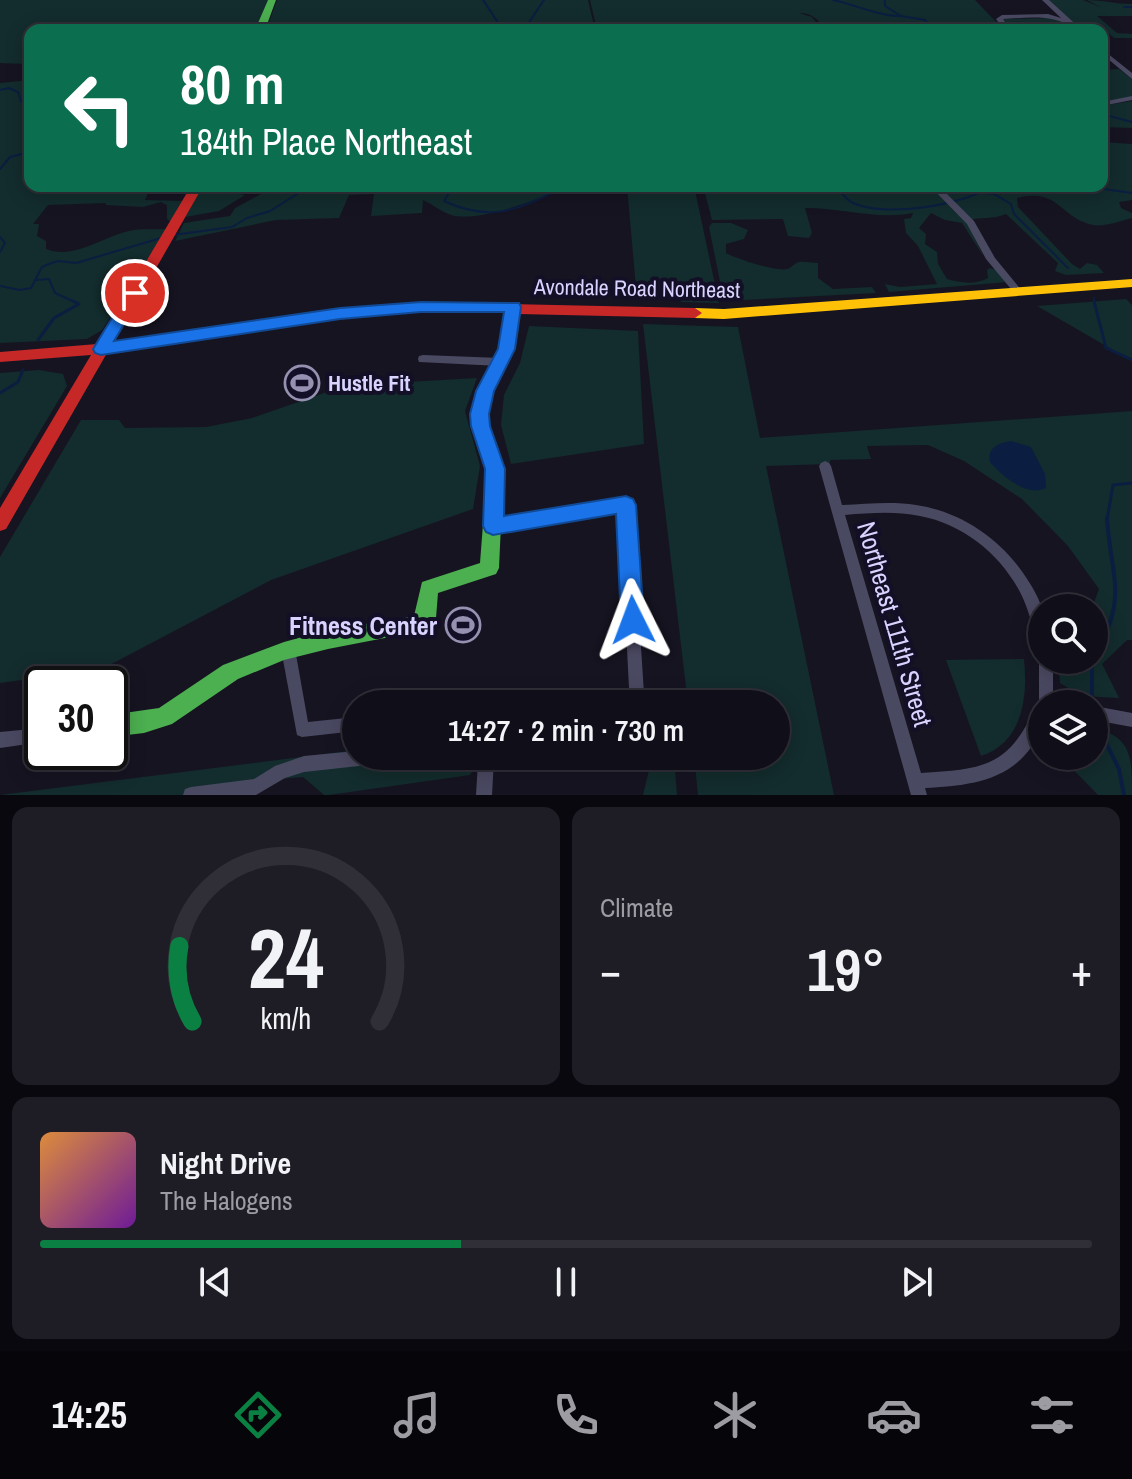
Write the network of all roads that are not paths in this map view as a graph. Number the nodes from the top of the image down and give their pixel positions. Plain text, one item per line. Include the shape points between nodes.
1 (272, 0) edge
2 (1045, 0) edge
3 (1070, 22) junction
4 (262, 24) edge
5 (1003, 24) edge
6 (1072, 24) edge
7 (1108, 56) edge
8 (1132, 77) edge
9 (1132, 98) edge
10 (1108, 103) edge
11 (194, 192) edge
12 (940, 192) edge
13 (1132, 283) edge
14 (1019, 293) junction
15 (513, 307) junction
16 (101, 349) junction
17 (0, 357) edge
18 (423, 359) dead end
19 (500, 362) junction
20 (825, 466) dead end
21 (837, 510) junction
22 (0, 523) edge
23 (493, 526) junction
24 (1029, 594) edge
25 (288, 649) junction
26 (637, 690) edge
27 (1108, 716) edge
28 (1131, 722) edge
29 (128, 724) edge
30 (342, 726) edge
31 (24, 737) edge
32 (1028, 739) edge
33 (0, 740) edge
34 (342, 760) edge
35 (485, 770) edge
36 (917, 788) edge
37 (191, 795) edge
38 (484, 795) edge

1 - 4 street
2 - 3 street
3 - 5 street via 1048,16 1002,17
3 - 6 street
7 - 8 street
9 - 10 street
11 - 16 street
12 - 14 street via 971,223
13 - 14 street, Avondale Road Northeast
14 - 15 street, Avondale Road Northeast via 724,314
15 - 16 street, Avondale Road Northeast via 340,314
15 - 19 street
16 - 17 street, Avondale Road Northeast
16 - 22 street
18 - 19 street
19 - 23 street via 480,414 495,469
20 - 21 street, Northeast 111th Street
21 - 24 street via 908,510 939,516 976,534 1007,559
21 - 36 street, Northeast 111th Street
23 - 25 street via 489,568 429,588 426,618 419,624
23 - 26 street via 626,505
25 - 29 street via 237,669 171,713
25 - 30 street via 302,730
27 - 28 street
31 - 33 street
32 - 36 street via 1000,768
34 - 37 street via 304,764 256,787
35 - 38 street

